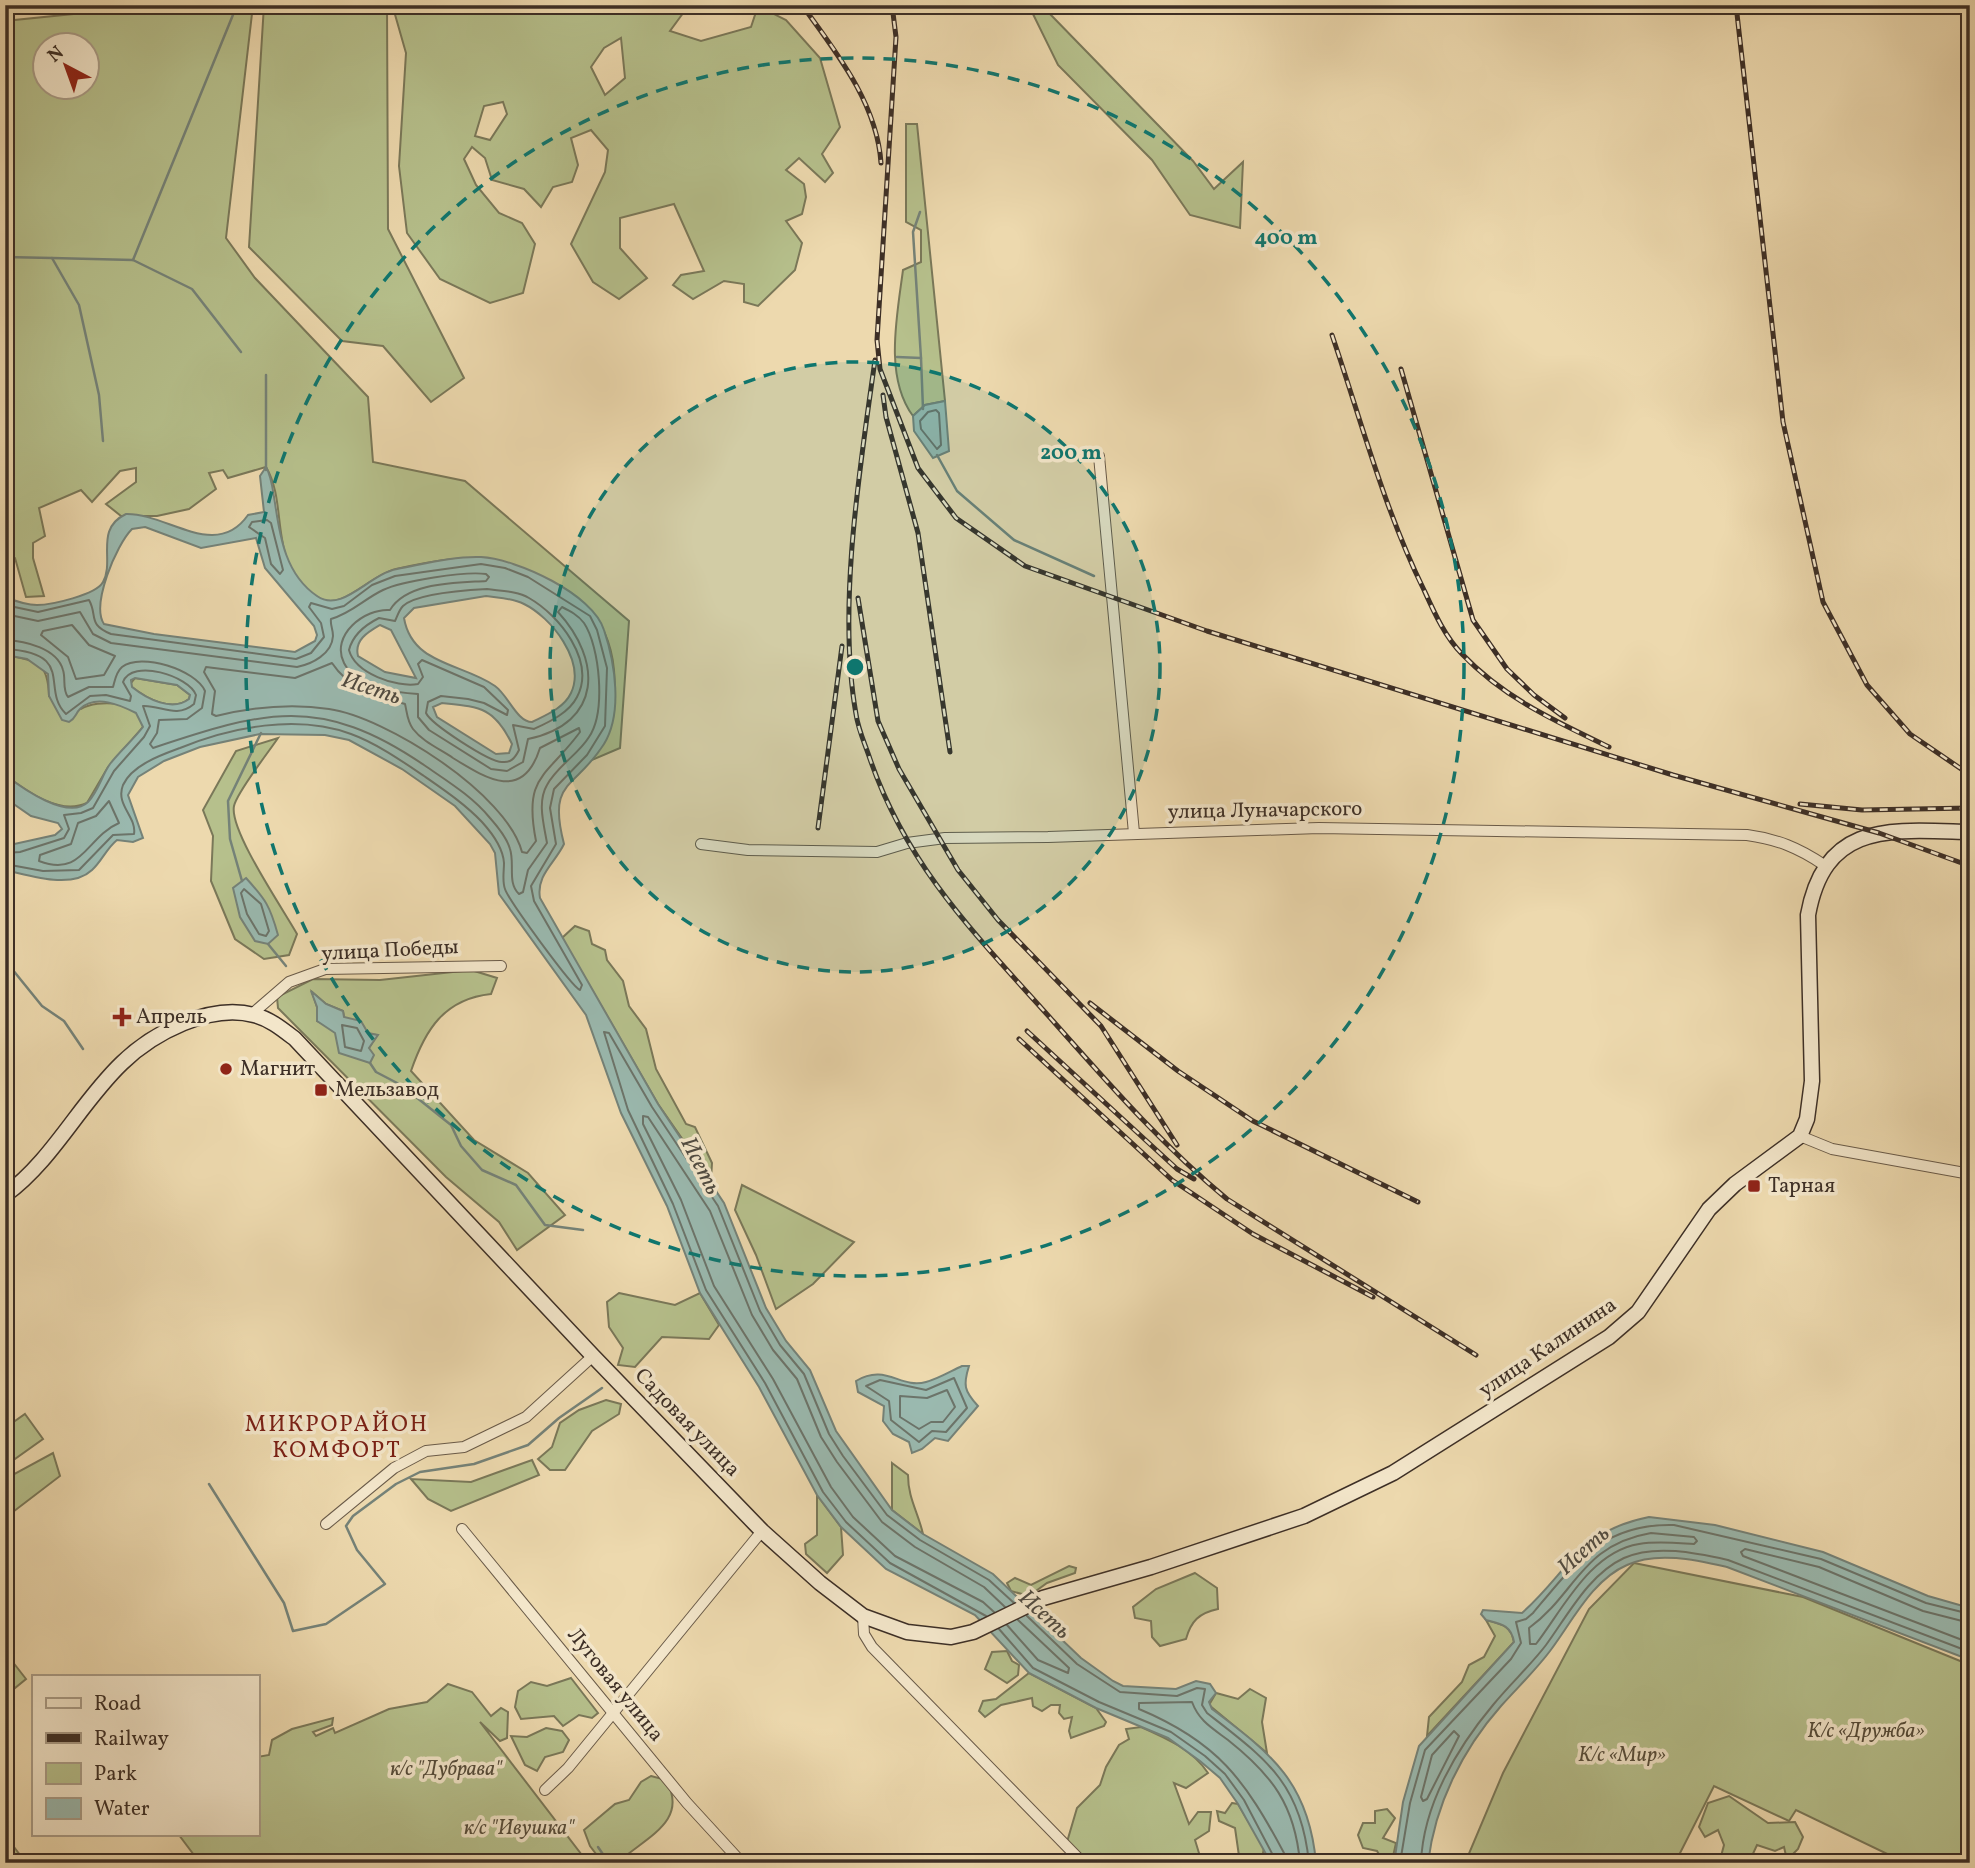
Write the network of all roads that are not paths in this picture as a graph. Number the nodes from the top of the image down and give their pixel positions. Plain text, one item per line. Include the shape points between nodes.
1 (1099, 456) dead end
2 (1970, 832) edge
3 (1133, 833) junction
4 (701, 844) dead end
5 (1824, 865) junction
6 (500, 966) dead end
7 (252, 1014) junction
8 (1800, 1136) junction
9 (1970, 1156) edge
10 (1968, 1174) edge
11 (5, 1195) edge
12 (593, 1356) junction
13 (326, 1524) dead end
14 (462, 1529) dead end
15 (762, 1531) junction
16 (863, 1616) junction
17 (972, 1632) joint
18 (611, 1711) junction
19 (545, 1790) dead end
20 (742, 1863) edge
21 (1083, 1863) edge

1 - 3 street
2 - 5 main road via 1879,833 1854,842
3 - 4 street, улица Луначарского via 945,838 877,852 748,850
3 - 5 street, улица Луначарского via 1319,828 1747,835 1775,839
5 - 8 main road via 1808,915 1812,1081
6 - 7 street, улица Победы via 325,969 289,982
7 - 11 main road via 221,1013 189,1021 155,1038 122,1063 32,1171
7 - 12 main road, Садовая улица via 295,1039
8 - 10 street via 1832,1149
8 - 17 main road, улица Калинина via 1709,1209 1638,1312 1609,1337 1393,1473 1304,1516 1043,1598
9 - 10 street
12 - 13 street via 526,1417 464,1447 426,1451 394,1468
12 - 15 main road, Садовая улица
14 - 18 street, Луговая улица
15 - 16 main road, Садовая улица
15 - 18 street
16 - 17 main road, Садовая улица via 888,1627 932,1636
16 - 21 street via 864,1634 872,1647
18 - 19 street via 568,1768
18 - 20 street, Луговая улица

